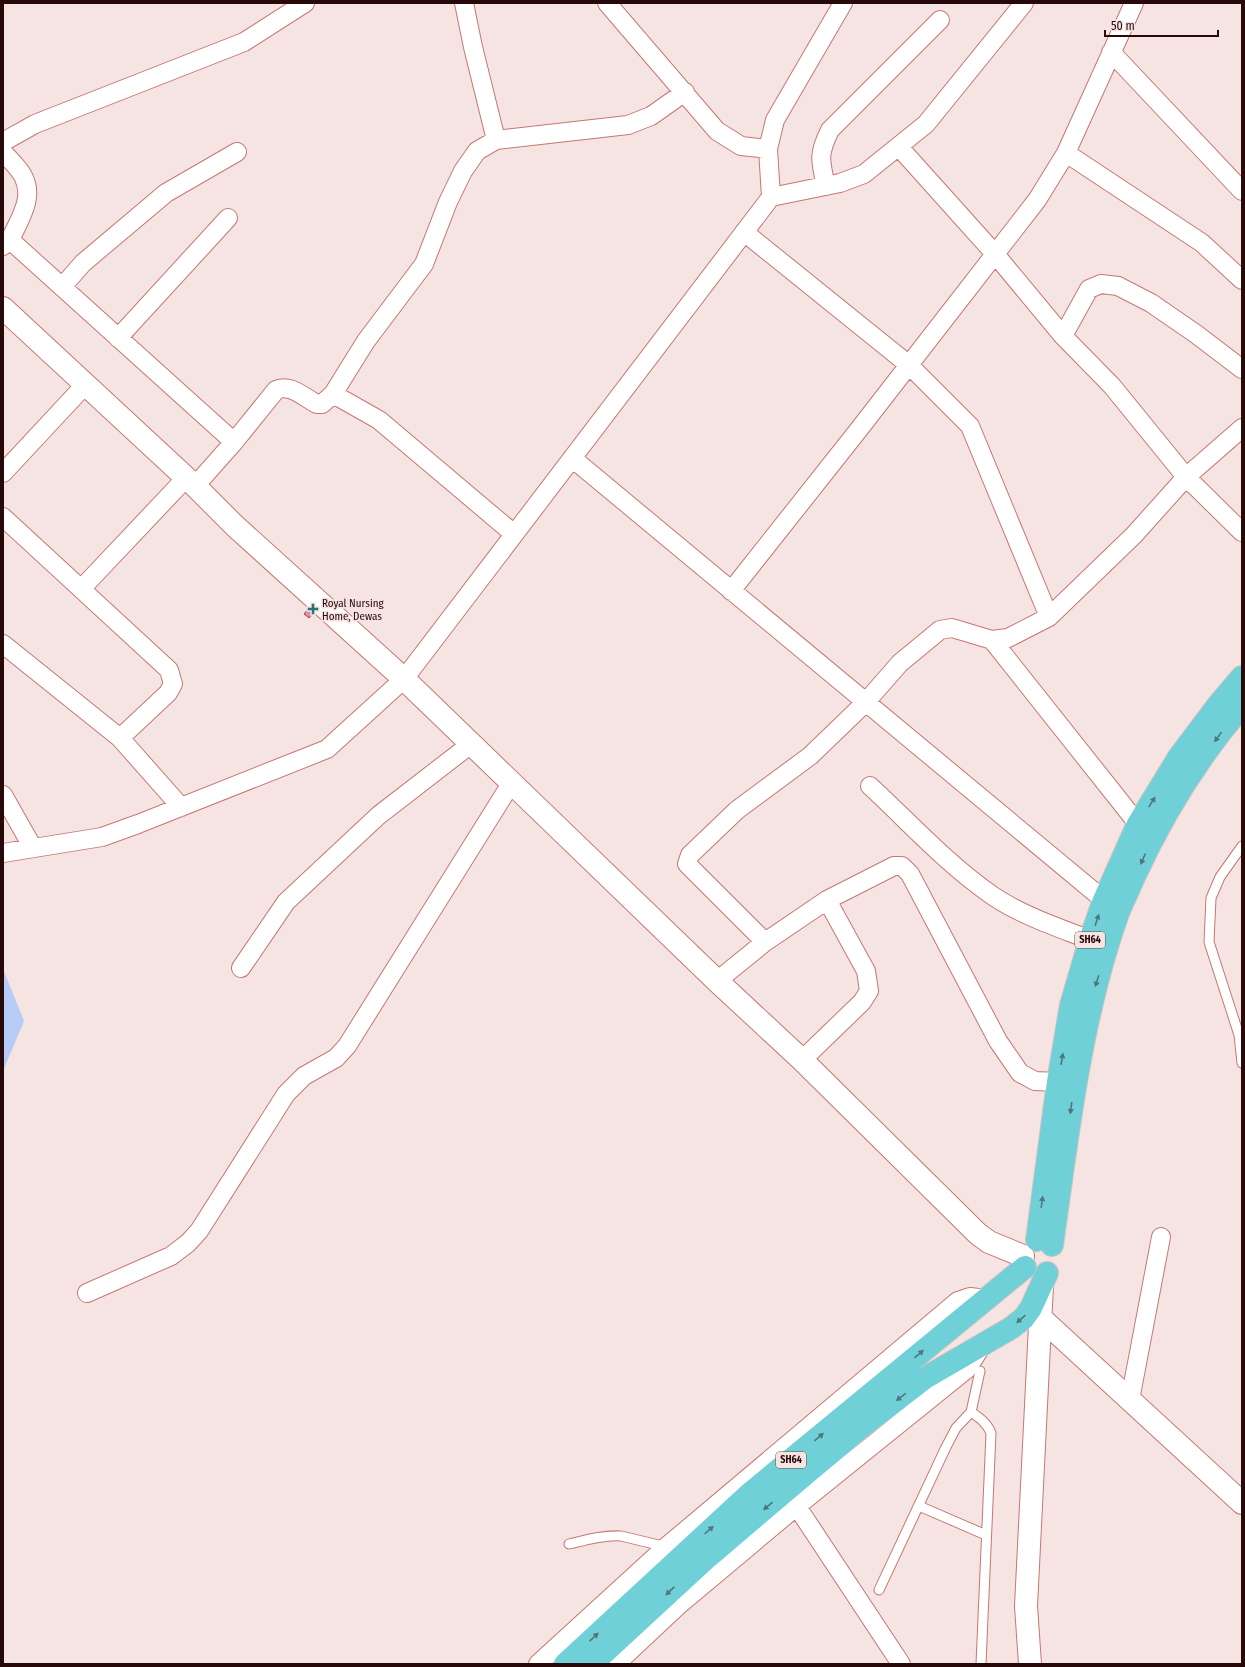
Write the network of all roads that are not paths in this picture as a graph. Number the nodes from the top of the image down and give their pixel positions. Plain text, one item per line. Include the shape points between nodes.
1 (305, 3) edge
2 (464, 3) edge
3 (607, 3) edge
4 (1024, 3) edge
5 (1134, 3) edge
6 (837, 7) edge
7 (940, 20) dead end
8 (1111, 52) junction
9 (685, 92) junction
10 (496, 140) junction
11 (3, 142) edge
12 (898, 146) junction
13 (768, 149) junction
14 (3, 152) edge
15 (237, 152) dead end
16 (1066, 153) junction
17 (826, 186) junction
18 (1242, 191) edge
19 (772, 197) junction
20 (228, 218) dead end
21 (744, 232) junction
22 (7, 243) edge
23 (995, 254) junction
24 (1242, 280) edge
25 (62, 287) junction
26 (3, 308) edge
27 (1063, 336) junction
28 (118, 338) junction
29 (909, 365) junction
30 (1242, 369) edge
31 (85, 385) junction
32 (333, 394) junction
33 (1242, 428) edge
34 (234, 442) junction
35 (572, 458) junction
36 (3, 473) edge
37 (1186, 478) junction
38 (190, 482) junction
39 (3, 517) edge
40 (1242, 532) edge
41 (514, 534) junction
42 (82, 588) junction
43 (731, 591) junction
44 (1049, 617) junction
45 (992, 640) junction
46 (3, 644) edge
47 (1242, 677) edge
48 (404, 679) junction
49 (865, 703) junction
50 (1242, 706) edge
51 (120, 738) junction
52 (471, 744) junction
53 (512, 782) junction
54 (870, 786) dead end
55 (3, 795) edge
56 (181, 807) junction
57 (1138, 824) junction
58 (1242, 846) edge
59 (33, 848) junction
60 (3, 853) edge
61 (827, 900) junction
62 (1104, 900) junction
63 (1090, 940) junction
64 (765, 942) junction
65 (241, 968) dead end
66 (717, 981) junction
67 (1241, 1037) edge
68 (802, 1060) junction
69 (1242, 1063) edge
70 (1058, 1082) junction
71 (1161, 1237) dead end
72 (1034, 1252) junction
73 (1045, 1279) junction
74 (87, 1293) dead end
75 (1042, 1319) junction
76 (980, 1371) dead end
77 (1130, 1400) junction
78 (971, 1412) junction
79 (791, 1498) junction
80 (1242, 1503) edge
81 (919, 1506) junction
82 (986, 1535) junction
83 (569, 1544) dead end
84 (676, 1549) junction
85 (879, 1590) dead end
86 (538, 1664) edge
87 (565, 1664) edge
88 (592, 1664) edge
89 (616, 1664) edge
90 (901, 1664) edge
91 (981, 1664) edge
92 (1030, 1664) edge

1 - 11 street via 244,42 35,124
2 - 10 street
3 - 9 street
4 - 12 street via 926,124
5 - 8 street
6 - 13 street via 775,120
7 - 17 street via 830,130 822,146 820,161
8 - 16 street
8 - 18 street
9 - 10 street via 651,116 628,125
9 - 13 street via 716,131 741,146
10 - 32 street via 477,151 463,171 424,264 366,340
12 - 17 street via 864,174
12 - 23 street
13 - 19 street
14 - 22 street via 23,176 28,194 26,207
15 - 25 street via 166,193 83,263
16 - 23 street via 1038,200
16 - 24 street via 1202,243
17 - 19 street
19 - 21 street
20 - 28 street
21 - 29 street
21 - 35 street
22 - 25 street
23 - 27 street
23 - 29 street
25 - 28 street
26 - 31 street
27 - 30 street via 1089,289 1101,284 1118,286 1151,303
27 - 37 street via 1112,386
28 - 34 street
29 - 43 street
29 - 44 street via 970,426
31 - 36 street
31 - 38 street
32 - 34 street via 322,404 317,404 282,387 276,390
32 - 41 street via 379,420
33 - 37 street
34 - 38 street
35 - 41 street
35 - 43 street
37 - 40 street
37 - 44 street via 1134,535
38 - 42 street
38 - 48 street
39 - 42 street
41 - 48 street
42 - 51 street via 169,670 172,684 168,693
43 - 49 street
44 - 45 street via 1008,638
45 - 49 street via 952,628 940,630 900,663
45 - 57 street
46 - 51 street
57 -> 47 main road, SH64 via 1179,757
48 - 52 street
48 - 56 street via 327,749
49 - 62 street
49 - 64 street via 810,756 737,810 690,855 688,864
50 -> 72 main road, SH64 via 1193,772 1151,840 1119,912 1095,989
51 - 56 street
52 - 53 street
52 - 65 street via 379,815 286,902
53 - 66 street
53 - 74 street via 347,1046 336,1058 304,1076 286,1094 199,1230 188,1243 171,1256
54 - 63 street via 960,871 993,896 1024,914
55 - 59 street
56 - 59 street via 102,837
57 - 62 main road, SH64
58 - 67 lane via 1220,877 1211,898 1209,942
59 - 60 street
61 - 64 street
61 - 68 street via 866,971 869,991 862,1002
61 - 70 street via 894,866 902,866 910,874 998,1041 1020,1073 1035,1081
63 -> 62 main road, SH64
70 -> 63 main road, SH64 via 1071,1005
64 - 66 street
66 - 68 street
67 - 69 lane
68 - 72 street via 978,1234 994,1244
72 -> 70 main road, SH64
71 - 77 street
72 - 73 main road via 1031,1272
72 - 73 main road, SH64 via 1056,1252 1054,1268
72 - 84 main road, SH64 via 987,1299 749,1494
73 - 75 street
73 -> 79 main road, SH64 via 1024,1318 925,1378 861,1427
75 - 77 street
75 - 92 street via 1026,1606
76 - 78 lane
77 - 80 street
78 - 81 lane via 956,1428
78 - 82 lane via 982,1419 991,1433
79 -> 88 main road, SH64 via 708,1557
79 - 89 street
79 - 90 street
81 - 82 lane
81 - 85 lane
82 - 91 lane
83 - 84 lane via 600,1537 621,1536
84 - 86 street
87 -> 84 main road, SH64

